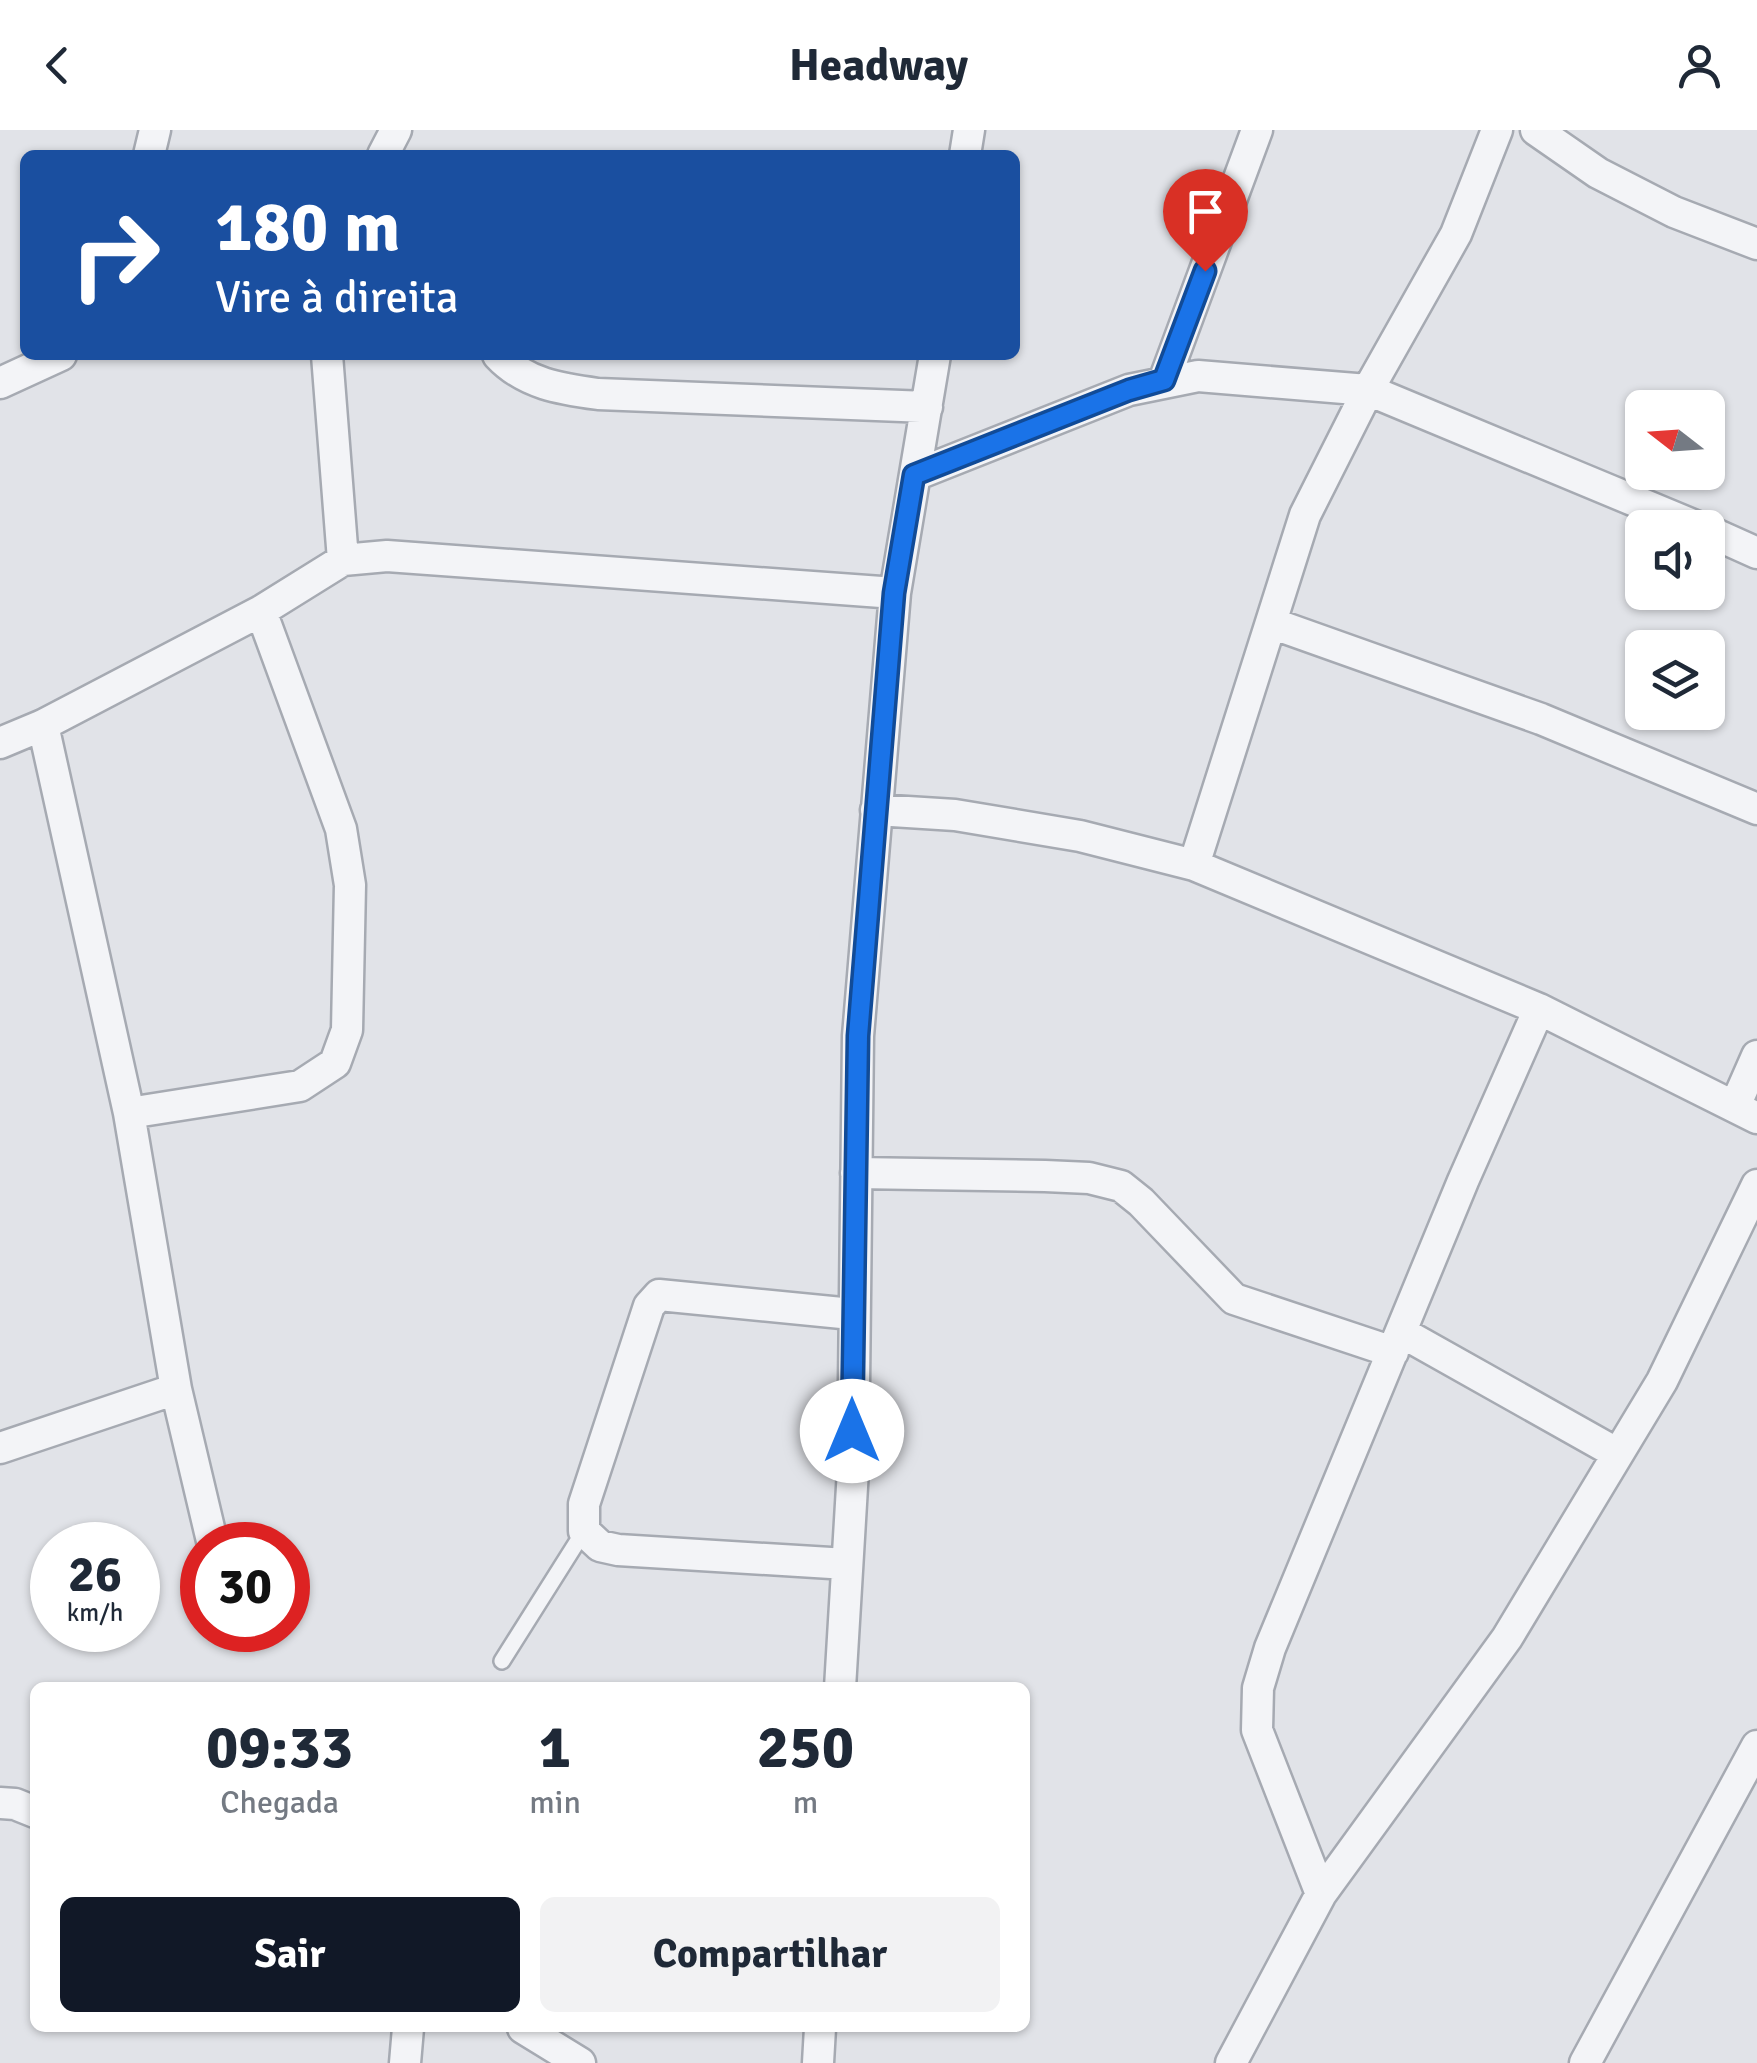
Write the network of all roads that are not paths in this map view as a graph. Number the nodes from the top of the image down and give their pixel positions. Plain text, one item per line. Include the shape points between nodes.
1 (1258, 130) edge
2 (1497, 130) edge
3 (1536, 130) edge
4 (1757, 244) edge
5 (50, 360) edge
6 (327, 360) edge
7 (506, 360) edge
8 (933, 360) edge
9 (1164, 380) junction
10 (0, 383) edge
11 (1368, 390) junction
12 (927, 407) junction
13 (914, 475) junction
14 (1657, 510) edge
15 (1725, 539) edge
16 (1757, 553) edge
17 (343, 560) junction
18 (894, 593) junction
19 (261, 610) junction
20 (1271, 623) junction
21 (43, 725) junction
22 (0, 743) edge
23 (1757, 809) edge
24 (876, 810) junction
25 (1194, 865) junction
26 (1540, 1009) junction
27 (1757, 1056) edge
28 (1746, 1112) edge
29 (130, 1113) junction
30 (856, 1173) junction
31 (1757, 1186) edge
32 (852, 1314) junction
33 (1397, 1342) junction
34 (176, 1389) junction
35 (0, 1448) edge
36 (1618, 1454) junction
37 (208, 1522) edge
38 (584, 1531) junction
39 (848, 1564) junction
40 (502, 1661) dead end
41 (840, 1682) edge
42 (1757, 1746) edge
43 (0, 1803) edge
44 (30, 1810) edge
45 (1321, 1894) junction
46 (408, 2032) edge
47 (530, 2032) edge
48 (820, 2032) edge
49 (404, 2063) edge
50 (580, 2063) edge
51 (818, 2063) edge
52 (1231, 2063) edge
53 (1585, 2063) edge

1 - 9 street
2 - 11 street via 1456,234
3 - 4 street via 1598,173
5 - 10 street
6 - 17 street
7 - 12 street via 549,388 566,390
8 - 12 street
9 - 11 street via 1198,376
9 - 13 street
11 - 14 street
11 - 20 street via 1306,515
12 - 13 street
13 - 18 street
15 - 16 street
17 - 18 street via 386,556
17 - 19 street
18 - 24 street
19 - 21 street
19 - 29 street via 341,829 350,885 347,1030 335,1063 300,1086
20 - 23 street via 1541,719
20 - 25 street
21 - 22 street
21 - 29 street
24 - 25 street via 955,814
24 - 30 street via 858,1036
25 - 26 street
26 - 28 street
26 - 33 street
27 - 28 street
29 - 34 street
30 - 32 street
30 - 33 street via 1088,1178 1122,1186 1234,1299
31 - 36 street via 1662,1382
32 - 38 street via 659,1295 649,1306 584,1504
32 - 39 street
33 - 36 street
33 - 45 street via 1258,1688 1257,1730
34 - 35 street
34 - 37 street
36 - 45 street via 1507,1638
38 - 39 street via 600,1546 618,1550
38 - 40 lane
39 - 41 street
42 - 53 street
43 - 44 street
45 - 52 street
46 - 49 street
47 - 50 street
48 - 51 street

